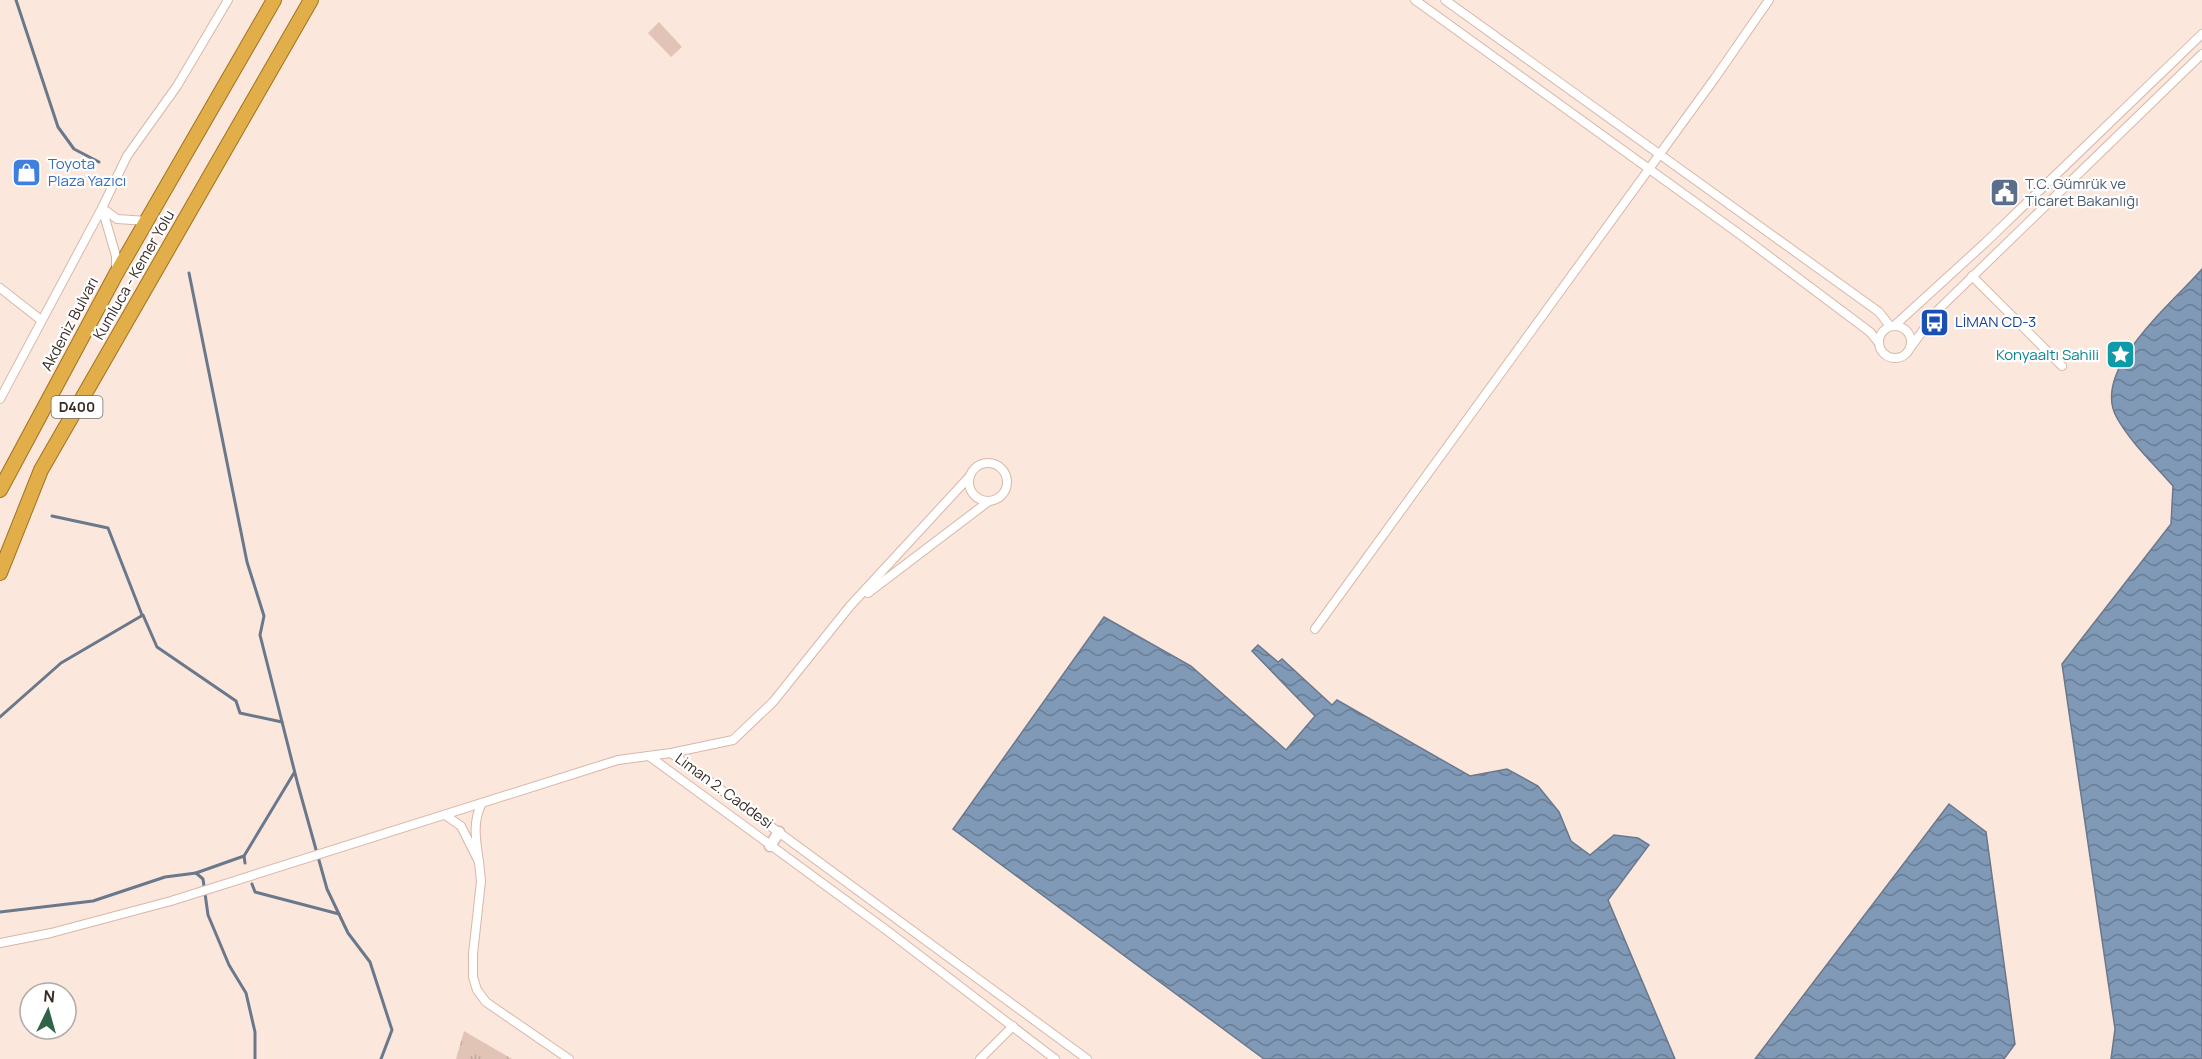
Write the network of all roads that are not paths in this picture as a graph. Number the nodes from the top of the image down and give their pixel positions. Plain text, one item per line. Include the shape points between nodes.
1 (228, 0) edge
2 (274, 0) edge
3 (311, 0) edge
4 (1415, 0) edge
5 (1445, 0) edge
6 (1769, 0) edge
7 (2202, 34) edge
8 (2202, 54) edge
9 (1660, 152) junction
10 (1648, 168) junction
11 (102, 208) junction
12 (147, 220) junction
13 (1752, 222) junction
14 (1742, 236) junction
15 (116, 274) junction
16 (1972, 276) junction
17 (0, 288) edge
18 (41, 320) junction
19 (1892, 326) junction
20 (1879, 343) junction
21 (1910, 348) junction
22 (2062, 366) dead end
23 (0, 399) edge
24 (970, 476) junction
25 (0, 490) edge
26 (989, 501) junction
27 (0, 573) edge
28 (850, 606) junction
29 (1315, 629) dead end
30 (671, 753) junction
31 (649, 756) junction
32 (482, 803) junction
33 (445, 815) junction
34 (779, 832) junction
35 (770, 846) junction
36 (479, 862) junction
37 (1, 939) edge
38 (1012, 1004) junction
39 (1002, 1018) junction
40 (1013, 1026) junction
41 (569, 1059) edge
42 (980, 1059) edge
43 (1055, 1059) edge
44 (1087, 1059) edge

1 - 11 street via 177,86 127,156
2 - 12 highway, Akdeniz Bulvarı / D400
3 - 27 highway, Kumluca - Kemer Yolu / D400 via 41,470
4 - 10 street
5 - 9 street
6 - 9 street
7 - 19 street via 1985,243
8 - 16 street
9 - 10 street
9 - 13 street
10 - 14 street
10 - 29 street
11 - 12 street via 117,219
11 - 15 street via 116,256
11 - 18 street
12 - 15 highway, Akdeniz Bulvarı / D400
13 - 14 street
13 - 19 street via 1879,312
14 - 20 street via 1870,332
15 - 25 highway, Akdeniz Bulvarı / D400
16 - 21 street via 1939,309
16 - 22 street
17 - 18 street
18 - 23 street
19 - 20 street via 1882,333
19 - 21 street via 1910,334
20 - 21 street via 1891,357 1901,357
24 - 26 street via 973,493
24 - 26 street via 984,464 996,465 1005,473 1005,491
24 - 28 street
26 - 28 street
28 - 30 street via 773,702 733,740
30 - 31 street, Liman 2. Caddesi
30 - 34 street, Liman 2. Caddesi
31 - 32 street via 618,760
31 - 35 street, Liman 2. Caddesi
32 - 33 street
32 - 36 street via 476,815
33 - 36 street via 461,826
33 - 37 street via 185,897 51,933
34 - 35 street
34 - 38 street, Liman 2. Caddesi
35 - 39 street, Liman 2. Caddesi
36 - 41 street via 481,881 473,954 477,990 486,1002
38 - 39 street
38 - 44 street, Liman 2. Caddesi
39 - 40 street, Liman 2. Caddesi
40 - 42 street
40 - 43 street, Liman 2. Caddesi

